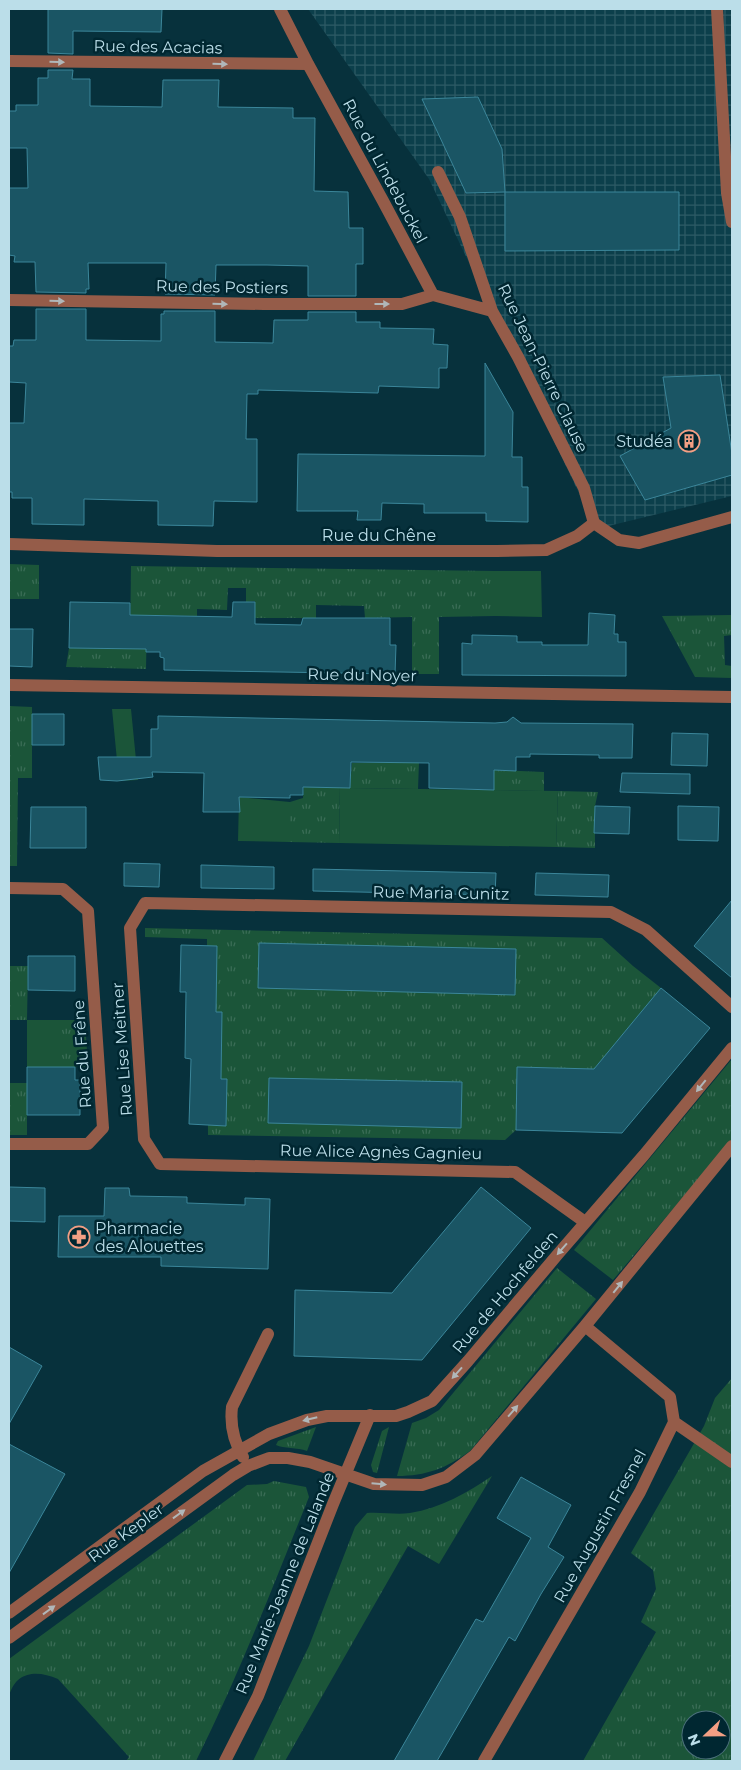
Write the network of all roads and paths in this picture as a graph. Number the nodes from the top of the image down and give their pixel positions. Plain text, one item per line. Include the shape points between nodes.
1 (280, 9) edge
2 (717, 9) edge
3 (9, 61) edge
4 (308, 64) junction
5 (726, 74) edge
6 (438, 172) dead end
7 (732, 222) edge
8 (433, 295) junction
9 (9, 300) edge
10 (492, 311) junction
11 (732, 517) edge
12 (594, 523) junction
13 (9, 544) edge
14 (9, 685) edge
15 (732, 697) edge
16 (9, 888) edge
17 (130, 928) joint
18 (732, 1007) edge
19 (732, 1048) edge
20 (9, 1144) edge
21 (732, 1146) edge
22 (160, 1164) joint
23 (585, 1222) junction
24 (585, 1326) junction
25 (268, 1334) dead end
26 (370, 1415) junction
27 (674, 1422) junction
28 (240, 1451) junction
29 (732, 1462) edge
30 (248, 1466) junction
31 (346, 1474) junction
32 (9, 1614) edge
33 (9, 1638) edge
34 (225, 1761) edge
35 (484, 1761) edge

1 - 4 street, Rue du Lindebuckel
2 - 5 street
3 -> 4 street, Rue des Acacias
4 - 8 street, Rue du Lindebuckel
5 - 7 street via 727,193
6 - 10 street, Rue Jean-Pierre Clause via 460,217
9 -> 8 street, Rue des Postiers via 402,304
8 - 10 street
10 - 12 street, Rue Jean-Pierre Clause via 584,488
11 - 12 street via 639,544 619,540
12 - 13 street, Rue du Chêne via 577,536 546,550 216,551
14 - 15 street, Rue du Noyer
16 - 20 street, Rue du Frêne via 63,889 88,911 103,1128 88,1144
17 - 18 street, Rue Maria Cunitz via 145,903 611,912 646,930
17 - 22 street, Rue Lise Meitner via 144,1139
19 -> 23 street, Rue de Hochfelden
24 -> 21 street
22 - 23 street, Rue Alice Agnès Gagnieu via 515,1172
23 -> 26 street, Rue de Hochfelden via 432,1402 396,1416
24 - 27 street via 670,1397
31 -> 24 street via 374,1484 422,1485 446,1477 475,1455
25 - 28 street via 232,1406 231,1419
26 -> 28 street, Rue de Hochfelden via 337,1415 307,1420 269,1434
26 - 31 street, Rue Marie-Jeanne de Lalande
27 - 29 street
27 - 35 street, Rue Augustin Fresnel via 640,1492
28 - 30 street
28 - 32 street, Rue Kepler via 203,1471
30 - 31 street via 269,1458 288,1458
33 -> 30 street, Rue Kepler
31 - 34 street, Rue Marie-Jeanne de Lalande via 258,1696

